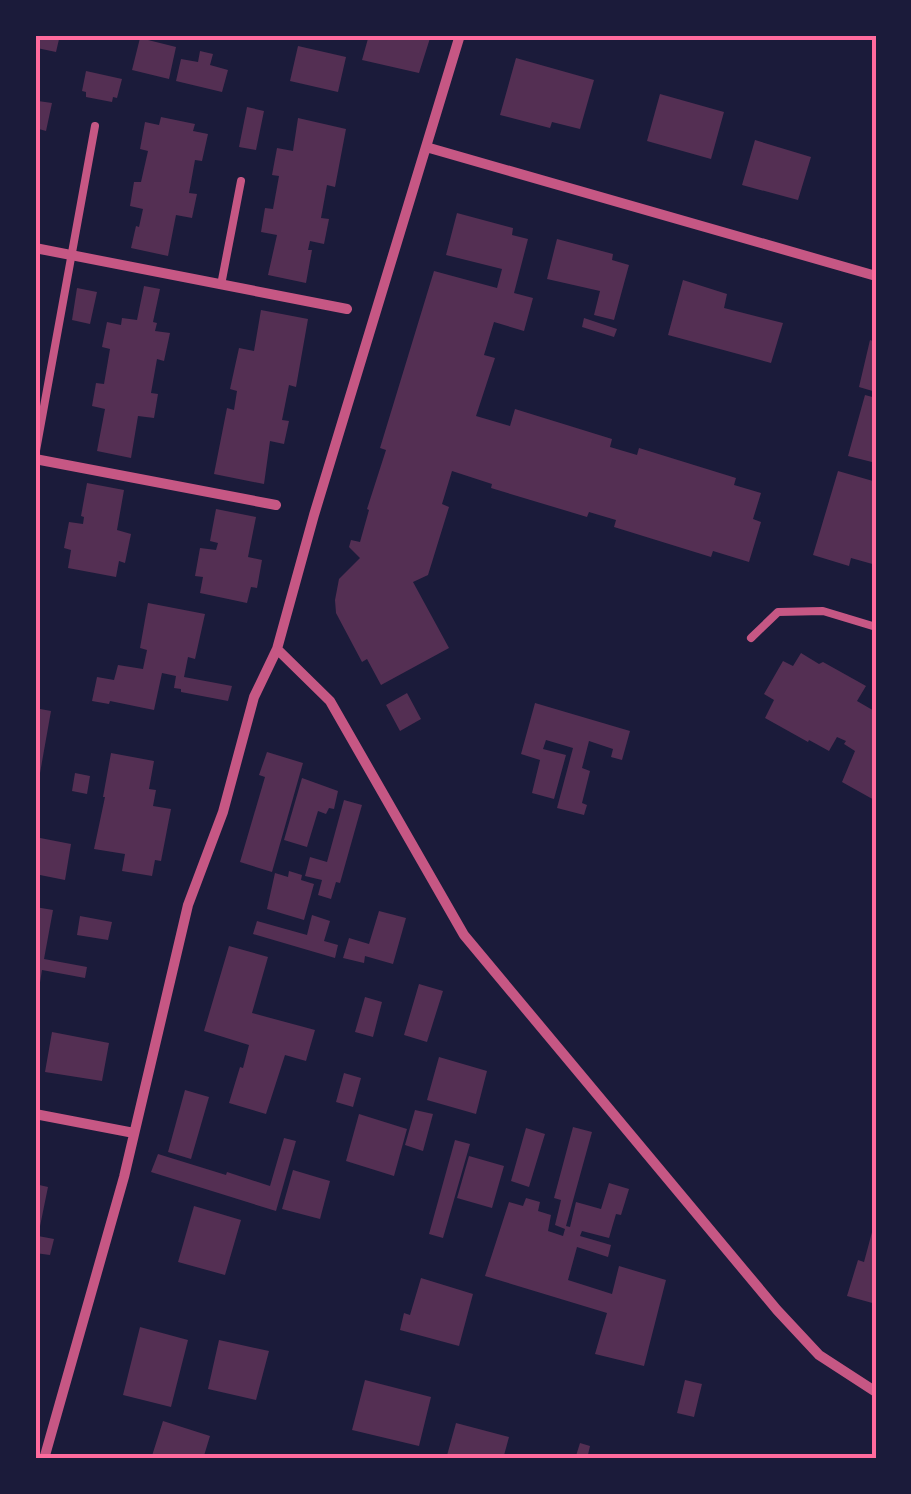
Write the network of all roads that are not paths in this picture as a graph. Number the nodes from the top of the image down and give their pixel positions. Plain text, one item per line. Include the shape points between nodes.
1 (460, 35) edge
2 (95, 126) dead end
3 (426, 146) junction
4 (241, 180) dead end
5 (35, 248) edge
6 (70, 254) junction
7 (876, 276) edge
8 (221, 285) junction
9 (348, 309) dead end
10 (35, 458) edge
11 (276, 506) dead end
12 (876, 626) edge
13 (752, 638) dead end
14 (277, 649) junction
15 (35, 1114) edge
16 (134, 1133) junction
17 (876, 1392) edge
18 (44, 1459) edge

1 - 3 street
2 - 6 lane
3 - 7 street
3 - 14 street
4 - 8 lane
5 - 6 street
6 - 8 street
6 - 10 lane
8 - 9 street
10 - 11 street
12 - 13 lane via 823,612 778,612
14 - 16 street via 254,698 188,906
14 - 17 street via 330,701 464,935 777,1310 819,1355
15 - 16 street
16 - 18 street

